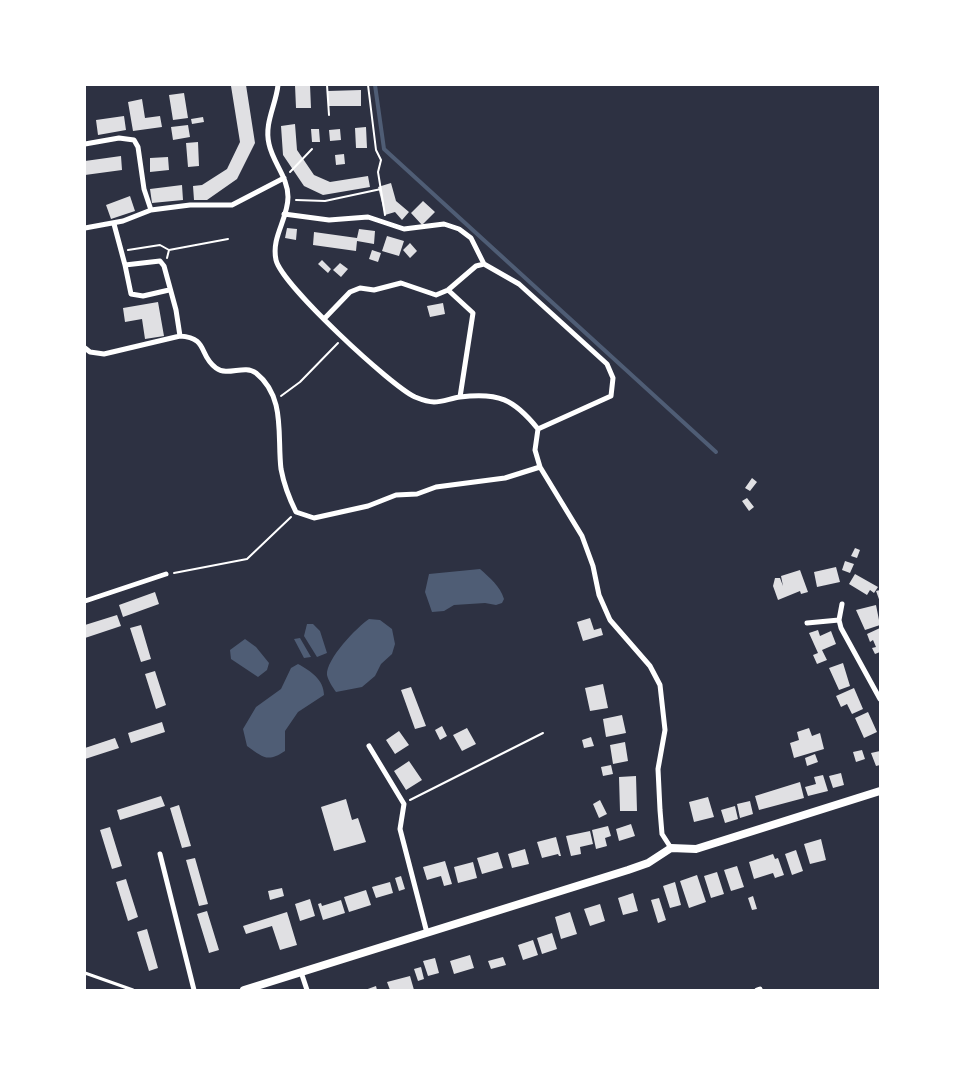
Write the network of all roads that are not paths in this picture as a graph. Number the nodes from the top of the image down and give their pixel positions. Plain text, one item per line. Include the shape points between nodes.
1 (278, 85) edge
2 (85, 144) edge
3 (284, 178) junction
4 (150, 210) junction
5 (284, 214) junction
6 (114, 224) junction
7 (85, 228) edge
8 (484, 264) junction
9 (125, 265) junction
10 (170, 290) junction
11 (448, 290) junction
12 (324, 319) junction
13 (180, 336) junction
14 (85, 348) edge
15 (460, 397) junction
16 (538, 429) junction
17 (540, 468) junction
18 (166, 574) road end
19 (85, 601) edge
20 (842, 604) dead end
21 (839, 620) junction
22 (806, 624) dead end
23 (880, 699) edge
24 (369, 746) dead end
25 (880, 791) edge
26 (671, 848) junction
27 (160, 854) dead end
28 (427, 933) junction
29 (301, 972) junction
30 (85, 973) edge
31 (133, 990) edge
32 (194, 990) edge
33 (244, 990) edge
34 (307, 990) edge

1 - 3 street via 268,123 269,145
2 - 4 street via 119,138 134,140
3 - 4 street via 232,205 190,205
3 - 5 street via 288,199
4 - 6 street
5 - 8 street via 329,220 368,217 404,229 444,224 472,238
5 - 12 street via 276,241 276,260 284,276
6 - 7 street
6 - 9 street
8 - 11 street via 476,266
8 - 16 street via 519,284 607,364 613,378 611,396
9 - 10 street via 160,261
9 - 10 street via 131,294 143,296
10 - 13 street
11 - 12 street via 436,295 401,283 374,290 360,288 350,292
11 - 15 street via 473,313
12 - 15 street via 415,397 434,402
13 - 14 street via 104,354
13 - 17 street via 192,337 204,347 207,360 217,369 254,372 265,382 276,401 281,468 287,494 296,512 314,518 368,506 396,495 505,478
15 - 16 street via 487,394 507,399
16 - 17 street via 535,450
17 - 26 street via 582,536 599,595 610,620 650,666 660,685 665,730 658,769 660,810 662,834
18 - 19 street
20 - 21 street
21 - 22 street
21 - 23 street via 847,642
24 - 28 street via 404,804 400,829
25 - 26 street via 696,849
26 - 28 street via 628,870
27 - 32 street
28 - 29 street
29 - 33 street
29 - 34 street
30 - 31 lane

